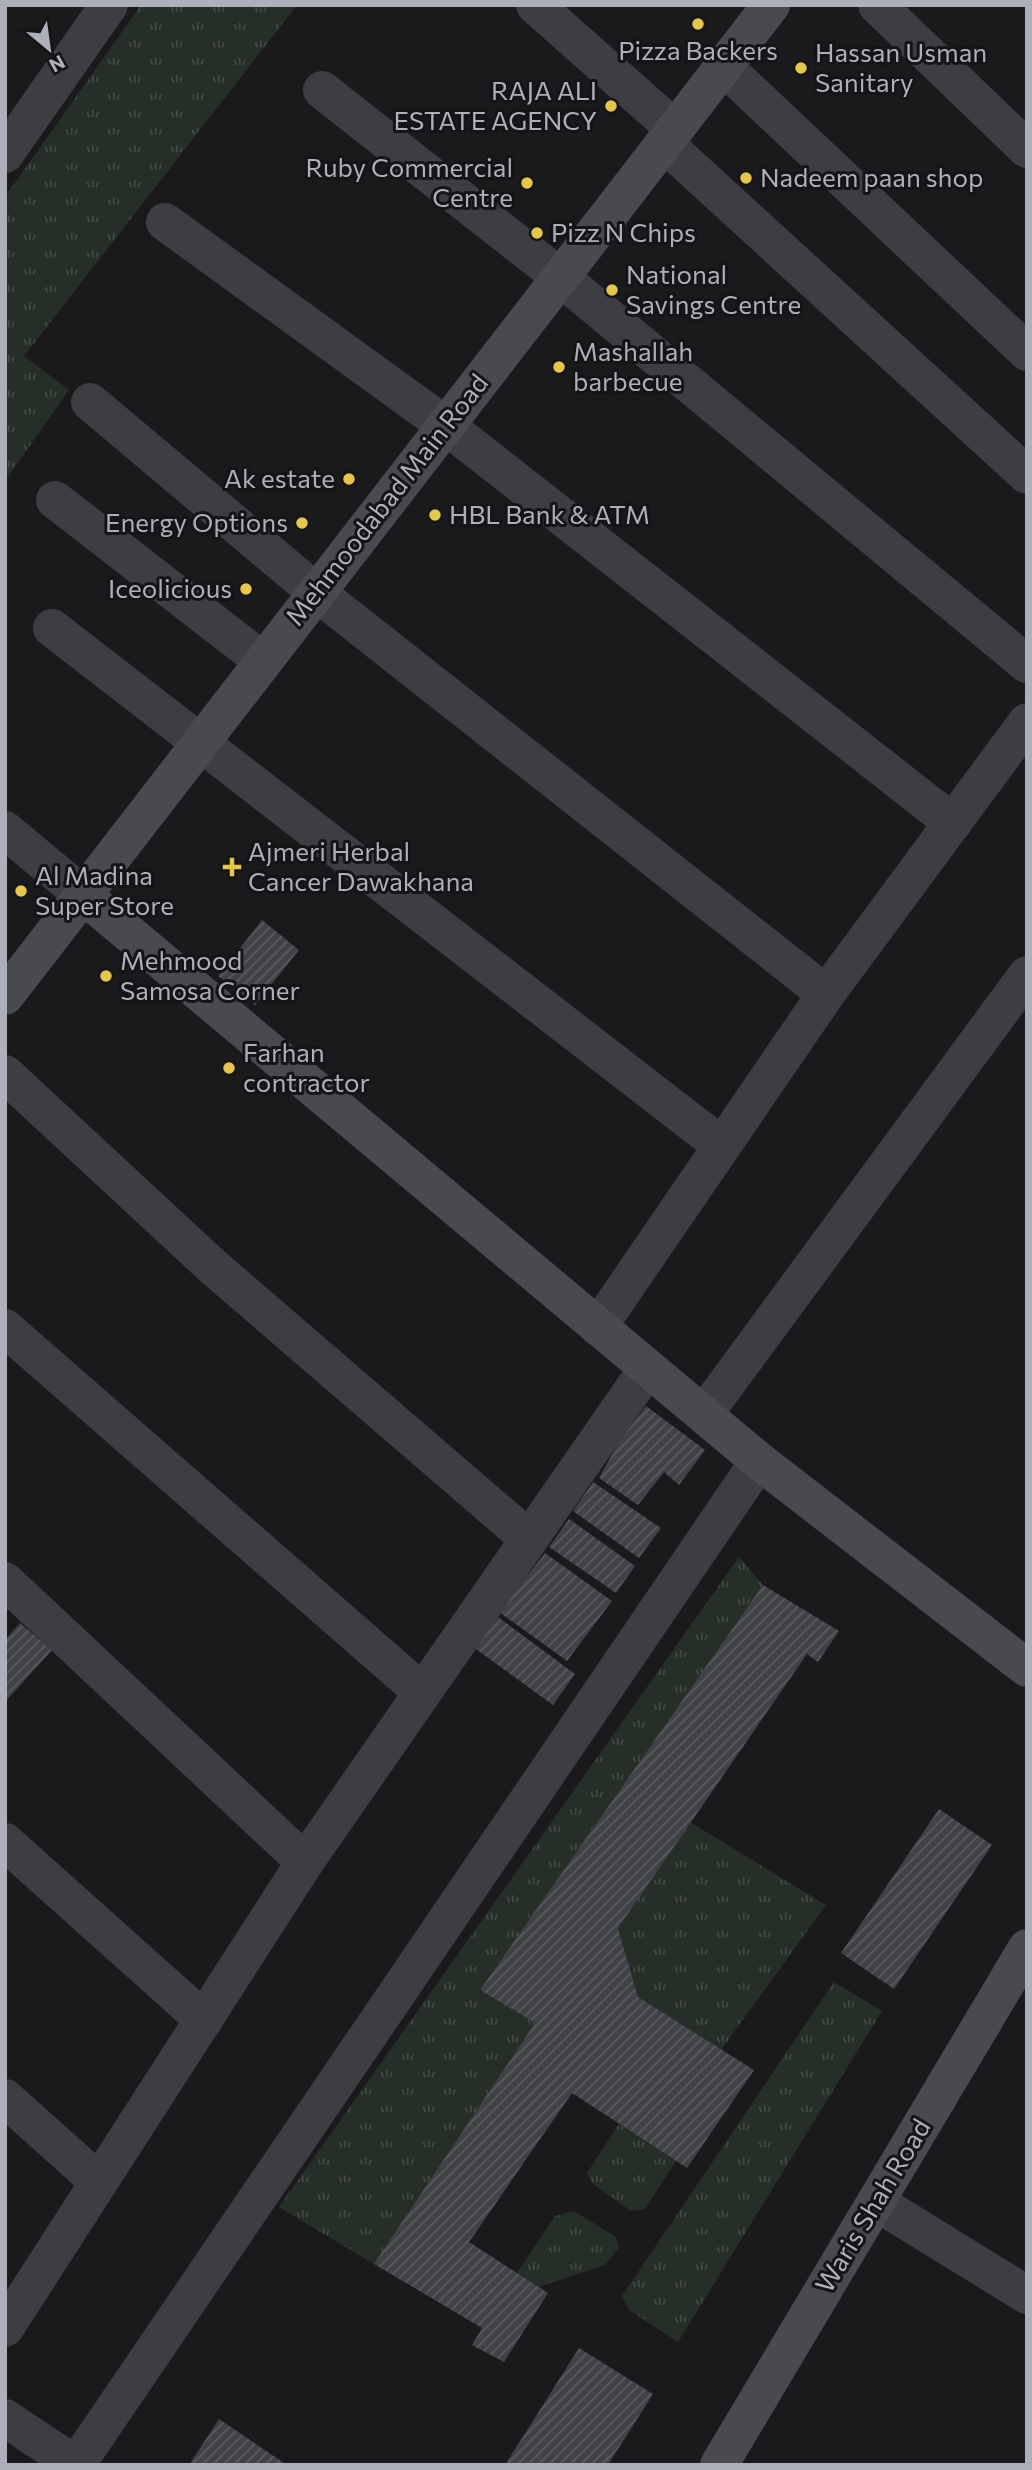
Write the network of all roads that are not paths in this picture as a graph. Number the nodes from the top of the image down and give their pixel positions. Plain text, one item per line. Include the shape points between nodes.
1 (110, 5) edge
2 (536, 5) edge
3 (771, 5) edge
4 (877, 5) edge
5 (723, 66) junction
6 (323, 90) dead end
7 (10, 135) edge
8 (669, 136) junction
9 (1027, 149) edge
10 (165, 222) dead end
11 (560, 277) junction
12 (1027, 352) edge
13 (90, 402) dead end
14 (445, 425) junction
15 (1027, 475) edge
16 (55, 500) dead end
17 (316, 592) junction
18 (52, 628) dead end
19 (263, 661) junction
20 (1027, 664) edge
21 (1027, 722) edge
22 (200, 742) junction
23 (953, 823) junction
24 (5, 830) edge
25 (83, 895) junction
26 (1027, 975) edge
27 (826, 994) junction
28 (5, 996) edge
29 (5, 1074) edge
30 (722, 1146) junction
31 (598, 1327) junction
32 (5, 1328) edge
33 (648, 1368) junction
34 (705, 1414) junction
35 (759, 1461) junction
36 (529, 1539) junction
37 (5, 1581) edge
38 (1027, 1668) edge
39 (422, 1692) junction
40 (5, 1842) edge
41 (304, 1862) junction
42 (1027, 1948) edge
43 (204, 2020) junction
44 (5, 2098) edge
45 (99, 2182) junction
46 (876, 2202) junction
47 (1027, 2295) edge
48 (5, 2328) edge
49 (5, 2418) edge
50 (76, 2465) edge
51 (719, 2465) edge

1 - 7 street
2 - 8 street
3 - 5 street, Mehmoodabad Main Road
4 - 9 street
5 - 8 street, Mehmoodabad Main Road
5 - 12 street
6 - 11 street
8 - 11 street, Mehmoodabad Main Road
8 - 15 street
10 - 14 street
11 - 14 street, Mehmoodabad Main Road
11 - 20 street
13 - 17 street
14 - 17 street, Mehmoodabad Main Road
14 - 23 street
16 - 19 street
17 - 19 street, Mehmoodabad Main Road
17 - 27 street
18 - 22 street
19 - 22 street, Mehmoodabad Main Road
21 - 23 street
22 - 25 street, Mehmoodabad Main Road
22 - 30 street
23 - 27 street
24 - 25 street
25 - 28 street, Mehmoodabad Main Road
25 - 31 street
26 - 34 street
27 - 30 street
29 - 36 street via 211,1265
30 - 31 street
31 - 33 street
32 - 39 street
33 - 34 street
33 - 36 street
34 - 35 street
35 - 38 street
35 - 50 street
36 - 39 street
37 - 41 street
39 - 41 street
40 - 43 street
41 - 43 street
42 - 46 street, Waris Shah Road
43 - 45 street
44 - 45 street
45 - 48 street
46 - 47 street
46 - 51 street, Waris Shah Road
49 - 50 street

